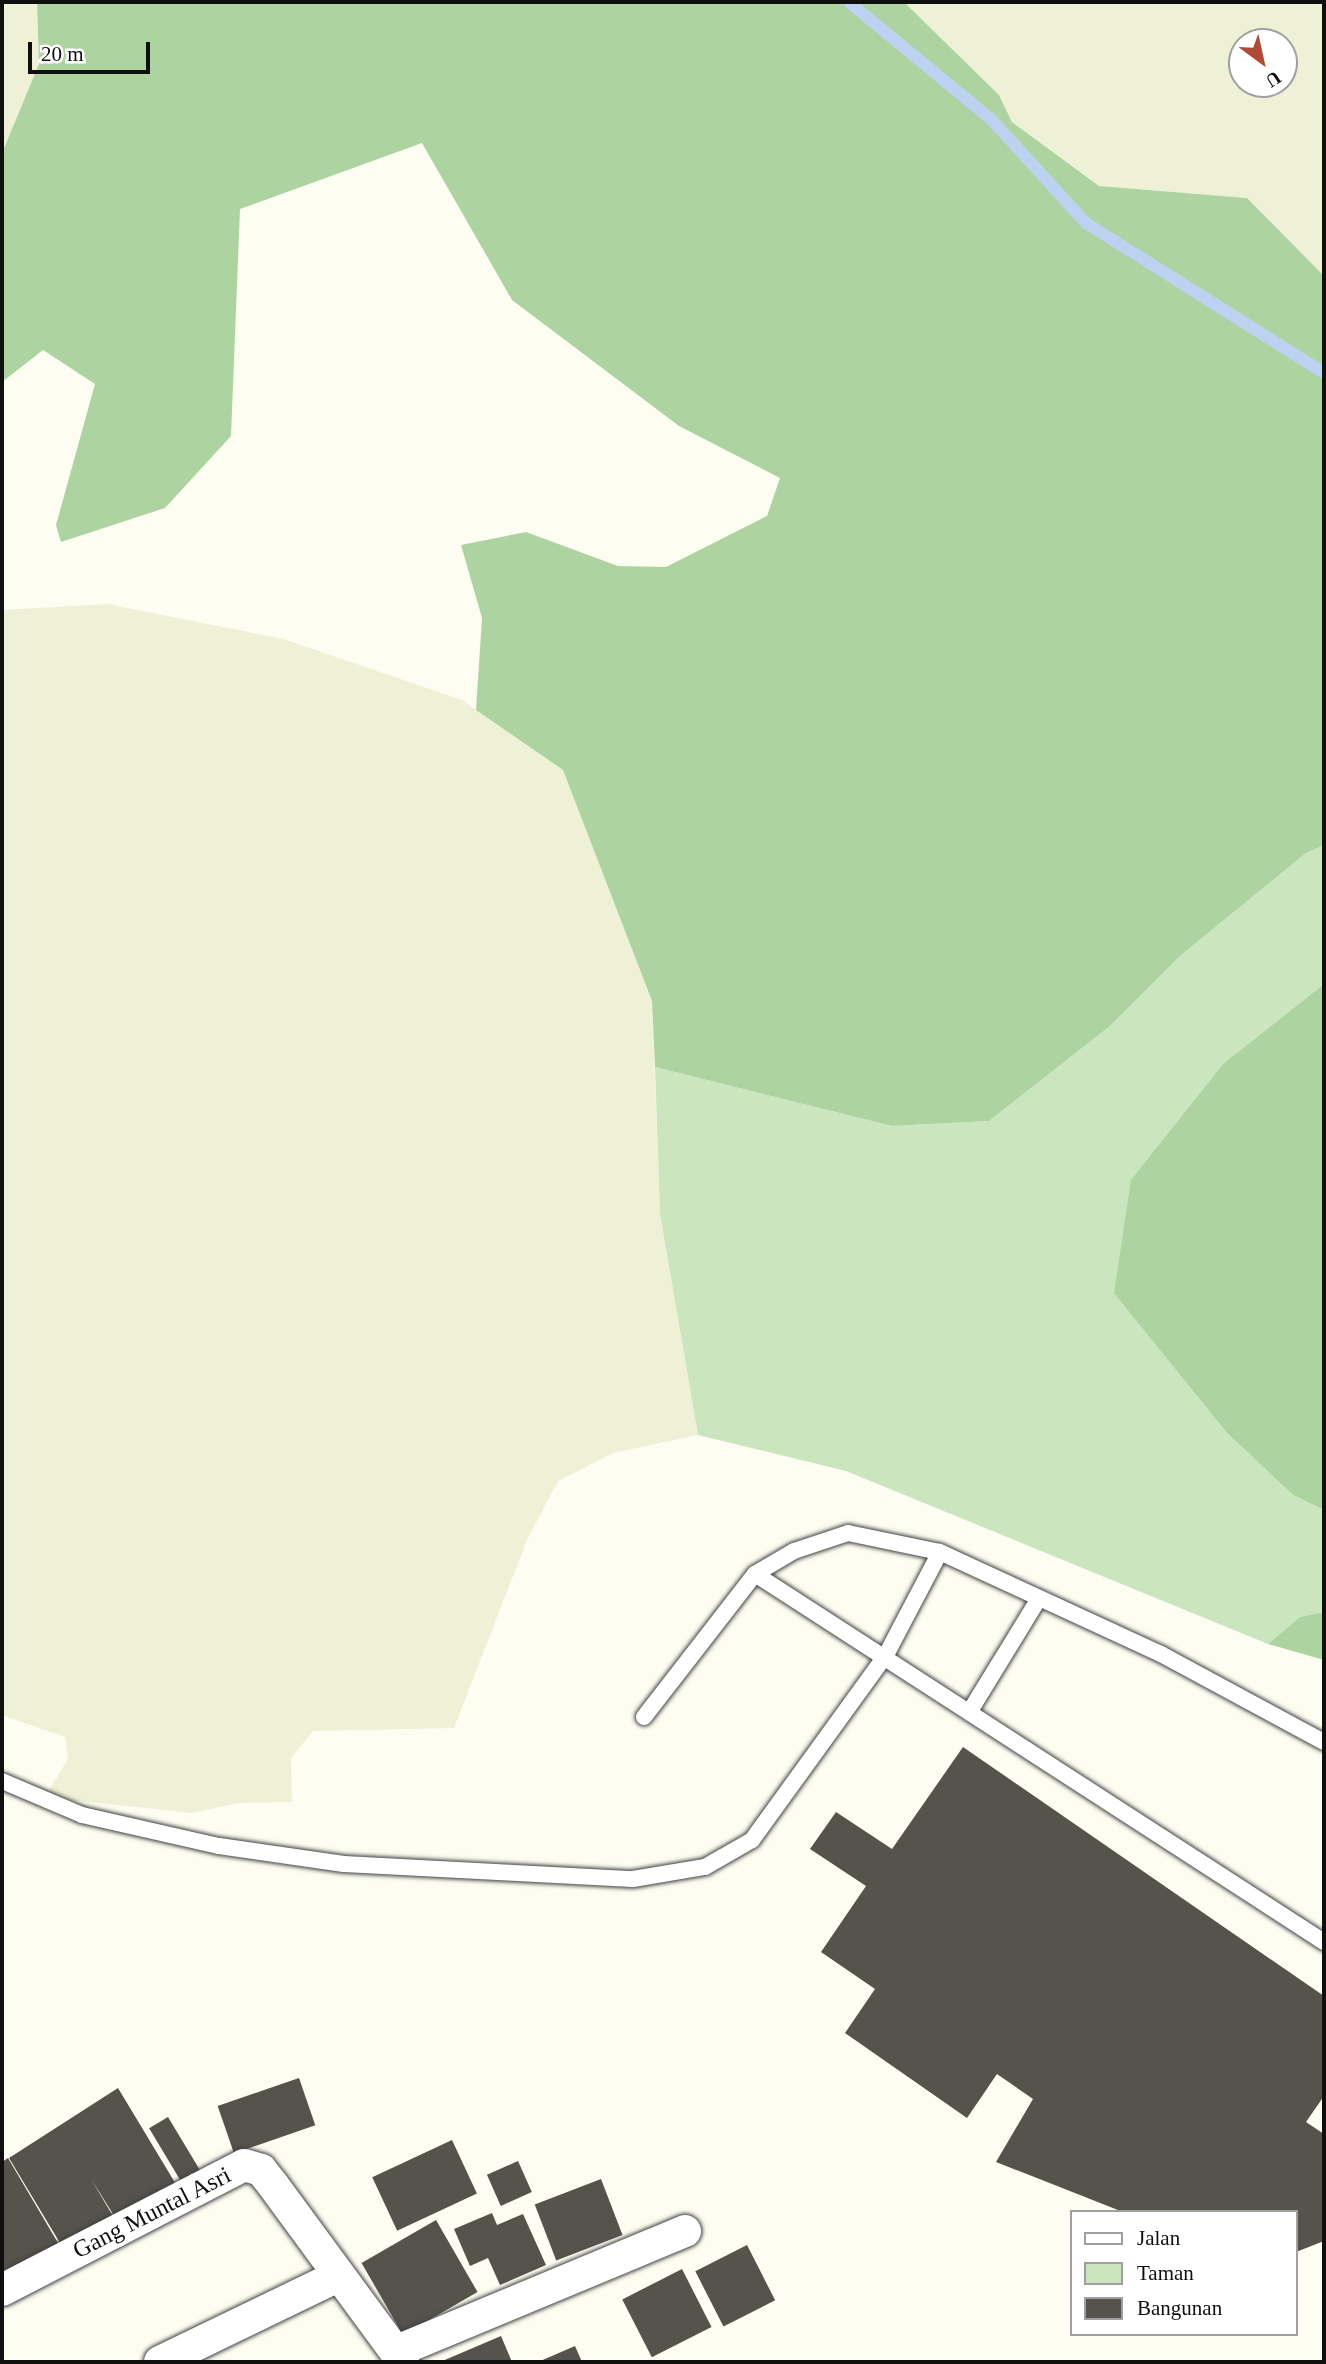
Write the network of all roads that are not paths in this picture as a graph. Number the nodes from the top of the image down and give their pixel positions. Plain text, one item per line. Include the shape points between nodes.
1 (940, 1552) junction
2 (755, 1574) junction
3 (1038, 1600) junction
4 (886, 1655) junction
5 (970, 1711) junction
6 (645, 1717) dead end
7 (1324, 1742) edge
8 (2, 1781) edge
9 (1324, 1942) edge
10 (685, 2231) dead end
11 (336, 2277) junction
12 (2, 2290) edge
13 (400, 2357) edge
14 (160, 2362) edge

1 - 2 lane via 848,1533 794,1551
1 - 3 lane
1 - 4 lane
2 - 4 lane
2 - 6 lane
3 - 5 lane
3 - 7 lane via 1161,1654
4 - 5 lane
4 - 8 lane via 752,1839 705,1867 633,1879 382,1867 219,1846 82,1815
5 - 9 lane
10 - 13 street, Gang Muntal Asri
11 - 12 street, Gang Muntal Asri via 261,2170 244,2165
11 - 13 street, Gang Muntal Asri
11 - 14 street

